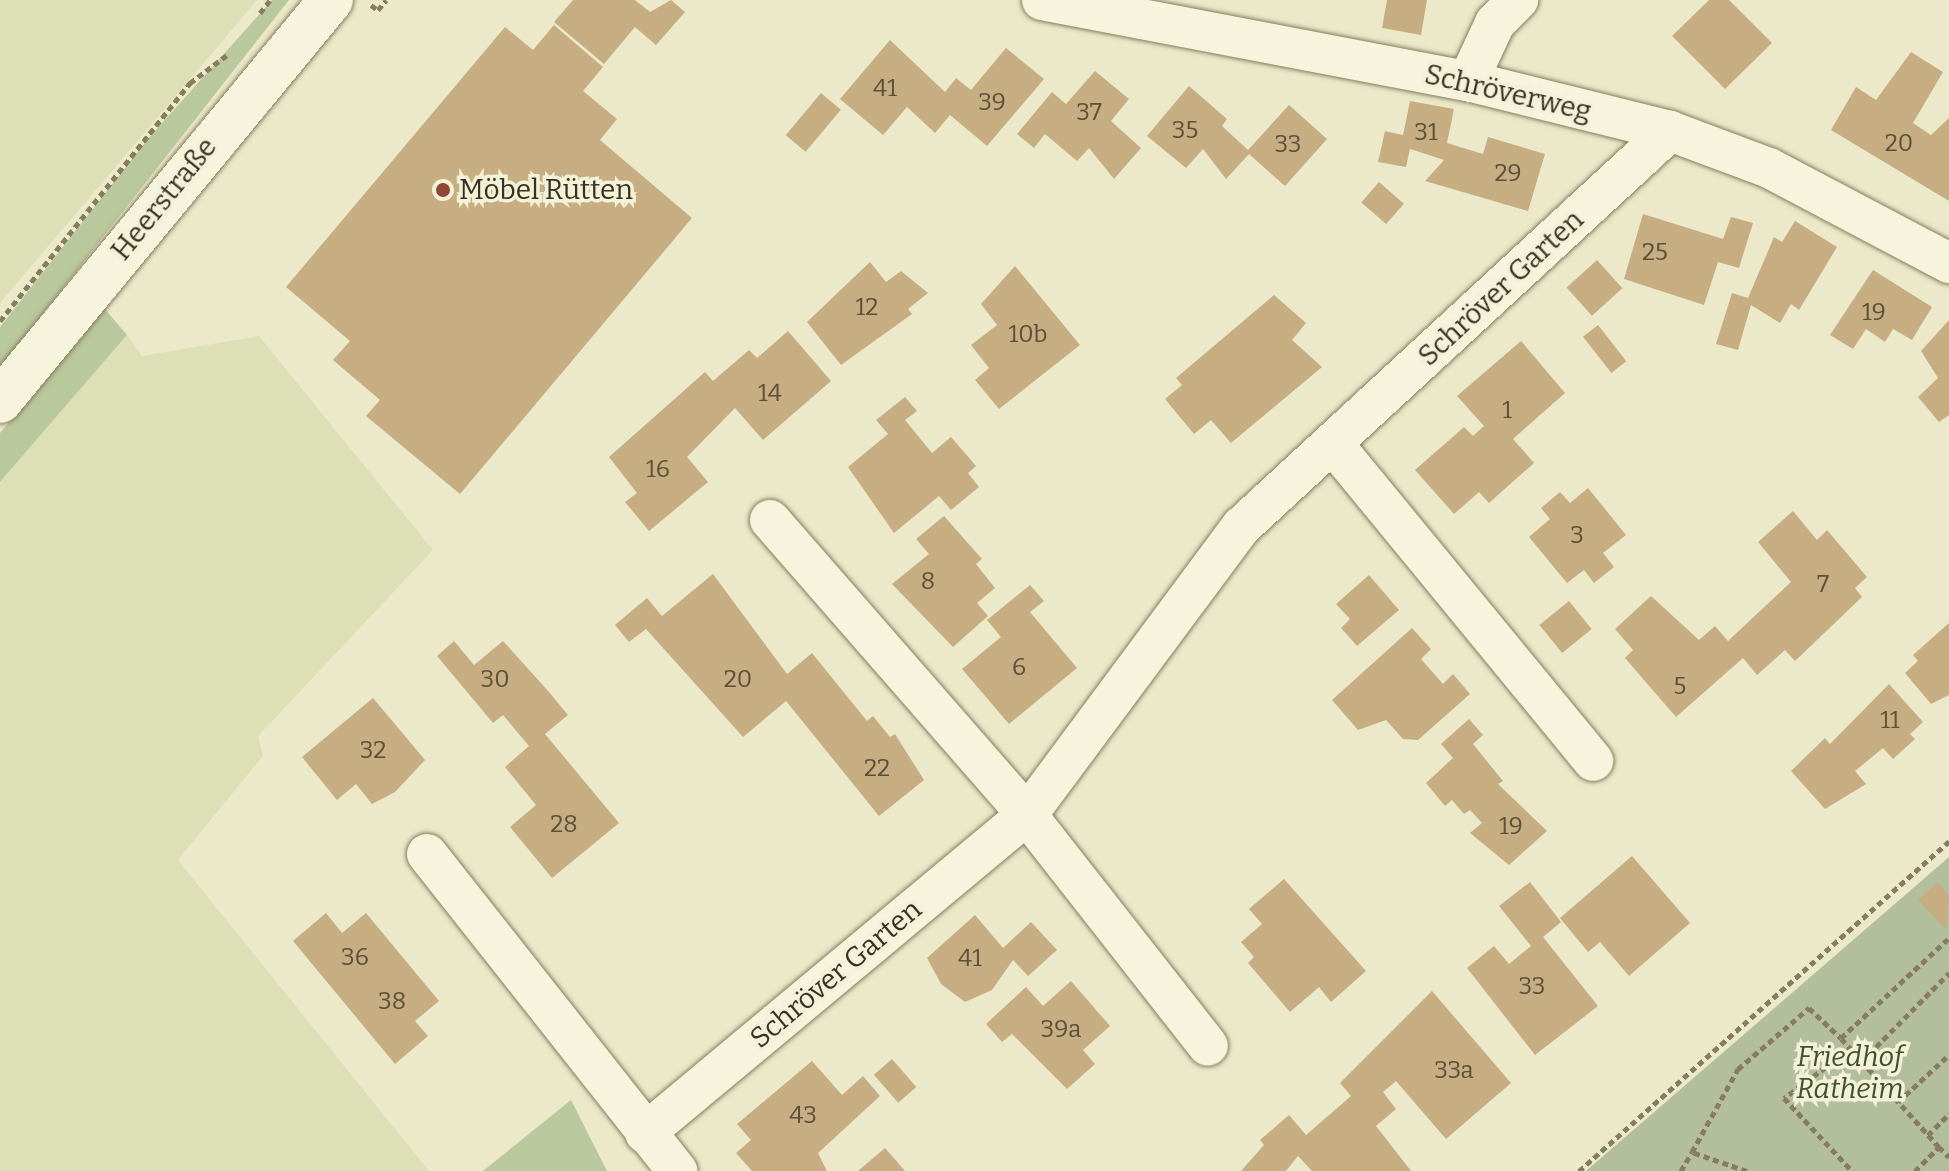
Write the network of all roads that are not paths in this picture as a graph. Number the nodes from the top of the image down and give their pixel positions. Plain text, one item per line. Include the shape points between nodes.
1 (331, 0) edge
2 (1042, 0) edge
3 (1518, 0) edge
4 (1468, 81) junction
5 (1670, 131) junction
6 (1949, 263) edge
7 (0, 401) edge
8 (1333, 444) junction
9 (770, 520) dead end
10 (1593, 761) dead end
11 (1027, 815) junction
12 (427, 854) dead end
13 (1208, 1046) dead end
14 (645, 1133) junction
15 (677, 1171) edge

1 - 7 main road, Heerstraße
2 - 4 street, Schröverweg
3 - 4 street via 1495,23
4 - 5 street, Schröverweg
5 - 6 street, Schröverweg via 1769,168
5 - 8 street, Schröver Garten
8 - 10 street
8 - 11 street, Schröver Garten via 1241,527
9 - 11 street
11 - 13 street
11 - 14 street, Schröver Garten
12 - 14 street
14 - 15 street

